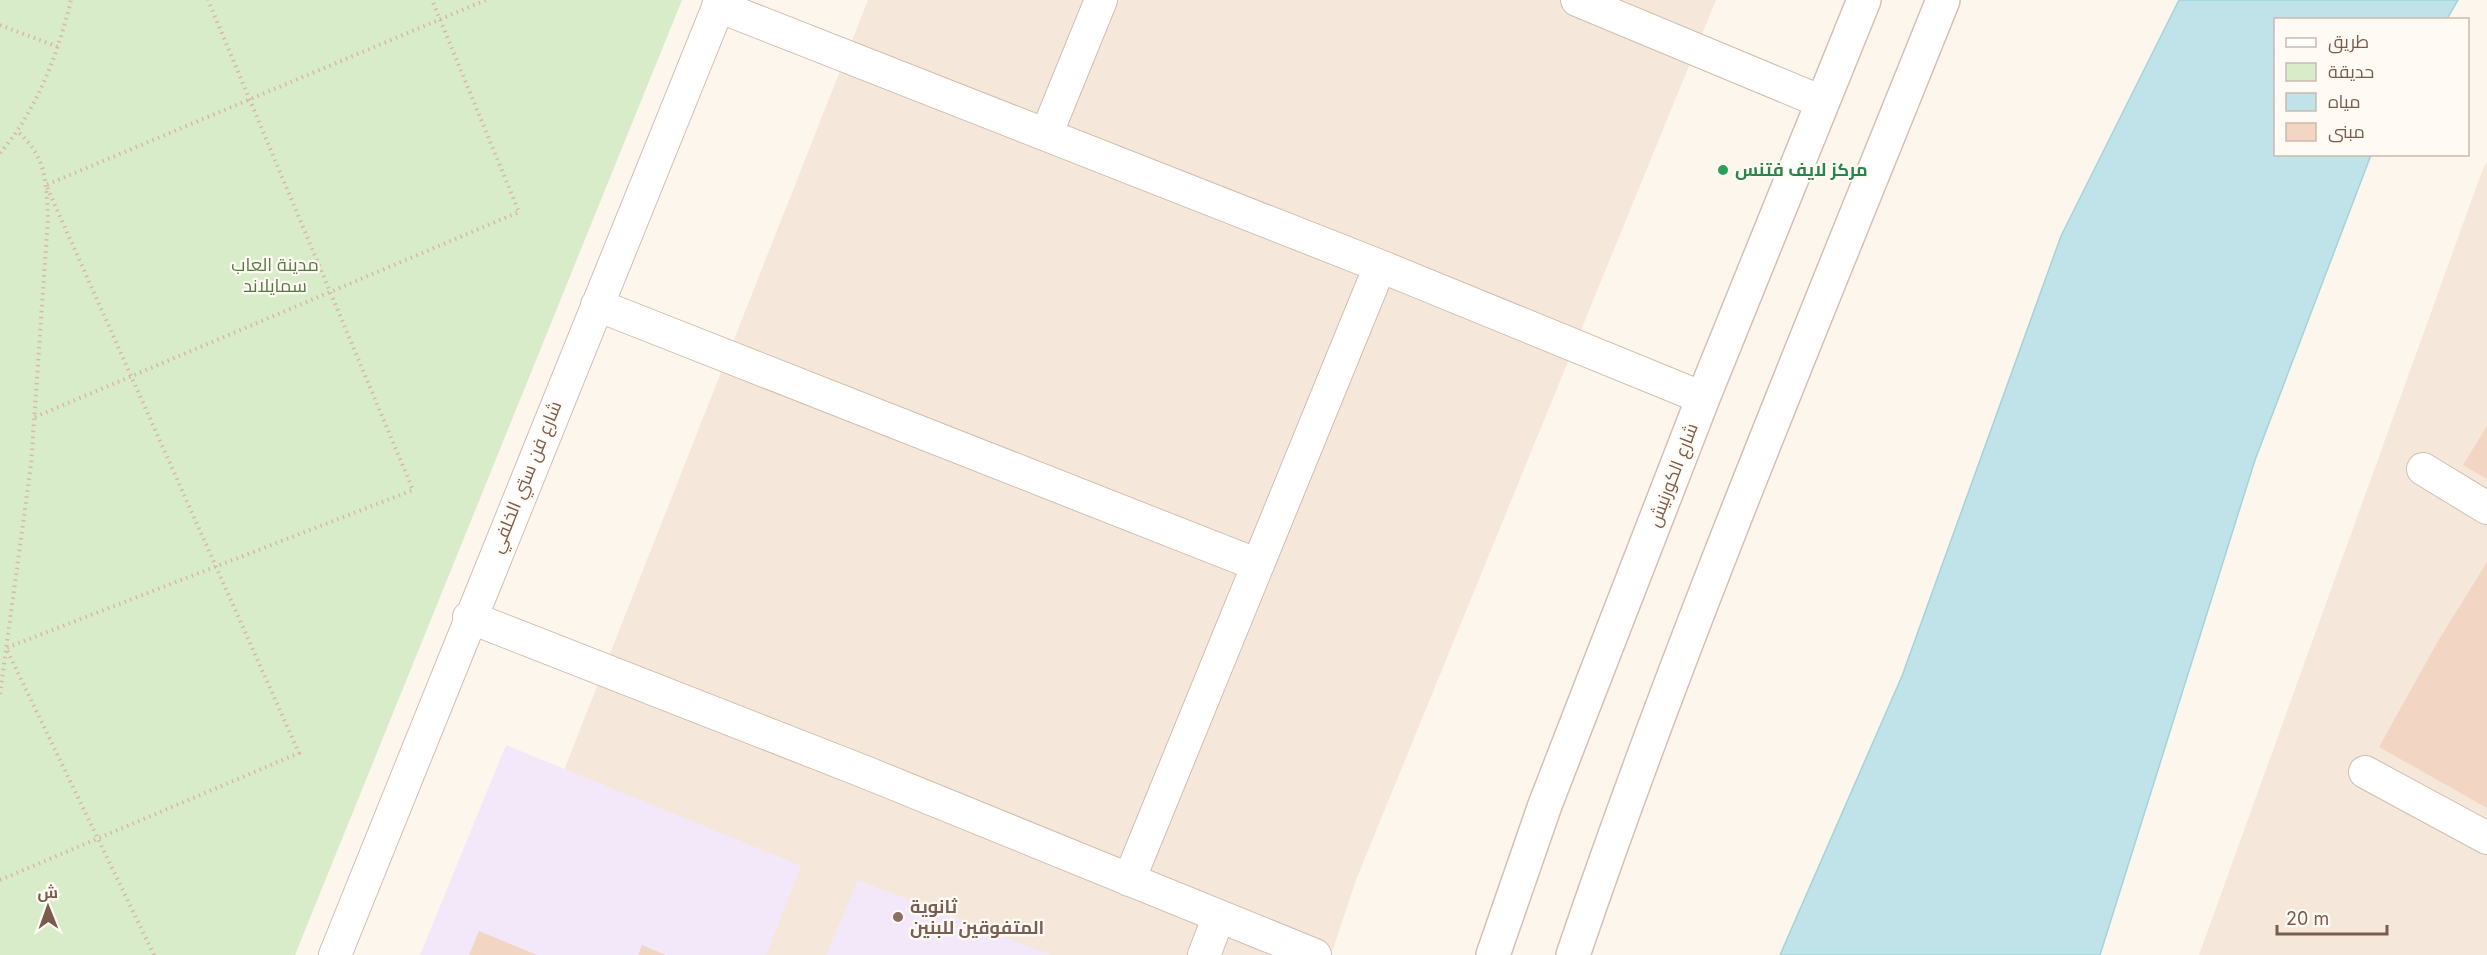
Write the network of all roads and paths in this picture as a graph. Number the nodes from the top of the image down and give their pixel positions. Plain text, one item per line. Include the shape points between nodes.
1 (71, 0) edge
2 (208, 0) edge
3 (432, 0) edge
4 (486, 0) edge
5 (1101, 0) edge
6 (1577, 0) edge
7 (1864, 0) edge
8 (1943, 0) edge
9 (720, 3) edge
10 (440, 19) junction
11 (0, 25) edge
12 (58, 47) junction
13 (249, 100) junction
14 (1821, 102) junction
15 (16, 130) junction
16 (1046, 135) junction
17 (0, 153) edge
18 (46, 185) junction
19 (1380, 266) junction
20 (330, 292) junction
21 (597, 305) junction
22 (132, 376) junction
23 (1703, 398) junction
24 (35, 417) junction
25 (2423, 469) dead end
26 (2487, 508) edge
27 (1258, 565) junction
28 (216, 566) junction
29 (469, 617) junction
30 (6, 648) junction
31 (0, 694) edge
32 (2365, 772) dead end
33 (98, 838) junction
34 (2487, 838) edge
35 (0, 880) edge
36 (1129, 880) junction
37 (1219, 916) junction
38 (154, 955) edge
39 (335, 955) edge
40 (1204, 955) edge
41 (1315, 955) edge
42 (1493, 955) edge
43 (1573, 955) edge

1 - 12 path
2 - 13 path
3 - 10 path
4 - 10 path
5 - 16 street
6 - 14 street
7 - 14 main road, شارع الكورنيش
8 - 43 main road via 1700,610 1618,822
9 - 16 street
9 - 21 street, شارع فن ستي الخلفي
10 - 13 path
10 - 20 path via 519,212
11 - 12 path
12 - 15 path
13 - 18 path
13 - 20 path
14 - 23 main road, شارع الكورنيش
15 - 17 path
15 - 18 path via 33,144 42,161
16 - 19 street
18 - 22 path
18 - 24 path via 48,219
19 - 23 street
19 - 27 street
20 - 22 path
20 - 28 path via 413,490
21 - 27 street
21 - 29 street, شارع فن ستي الخلفي
22 - 24 path
22 - 28 path
23 - 42 main road, شارع الكورنيش via 1545,805
24 - 30 path
25 - 26 street
27 - 36 street
28 - 30 path
28 - 33 path via 299,753
29 - 36 street
29 - 39 street, شارع فن ستي الخلفي
30 - 31 path
30 - 33 path
32 - 34 street
33 - 35 path
33 - 38 path
36 - 37 street
37 - 40 street
37 - 41 street

